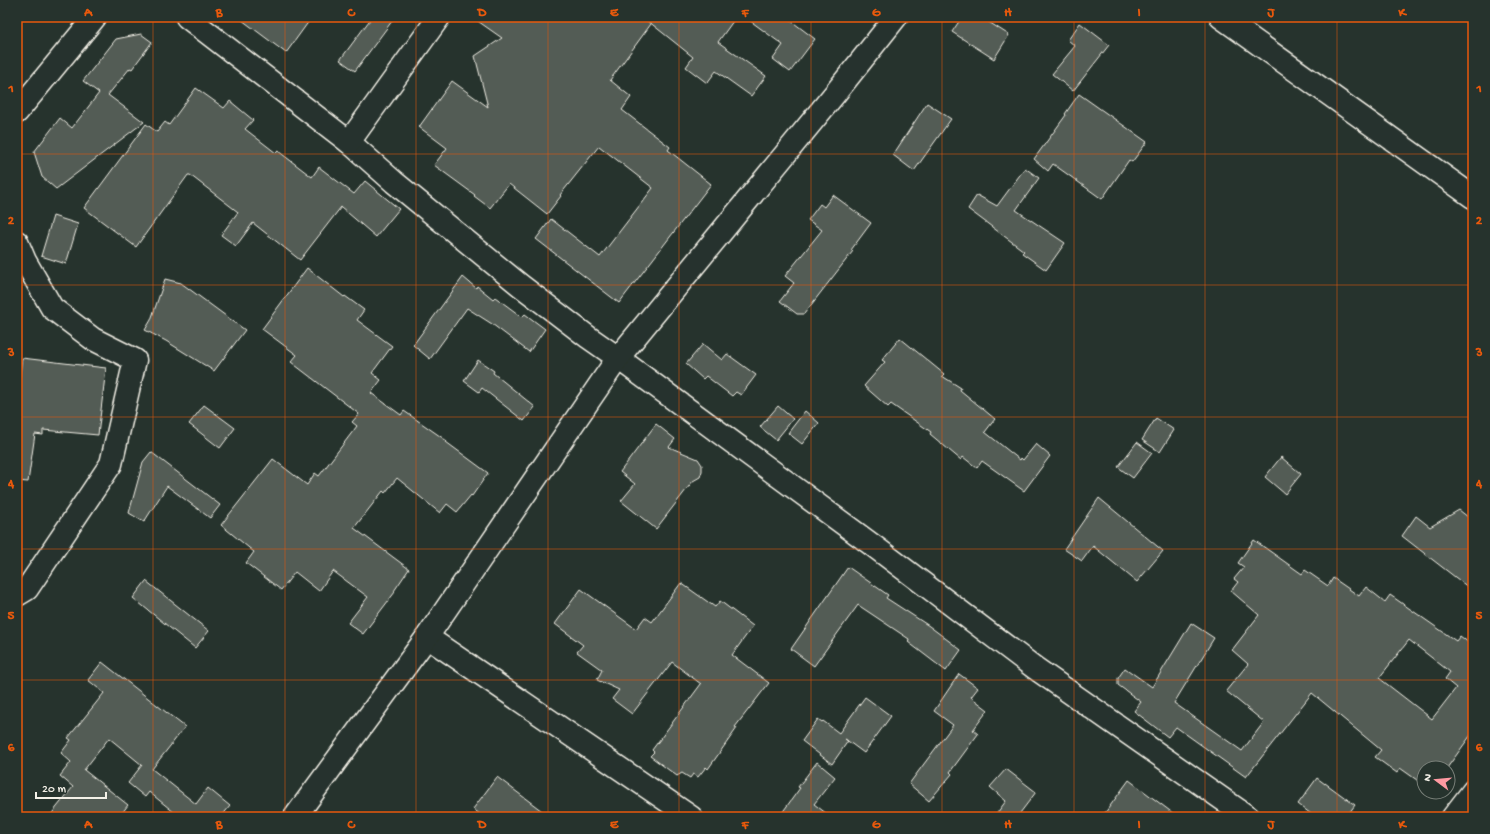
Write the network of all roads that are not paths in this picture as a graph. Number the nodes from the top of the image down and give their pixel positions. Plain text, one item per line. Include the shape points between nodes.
1 (95, 17) edge
2 (187, 17) edge
3 (439, 17) edge
4 (896, 17) edge
5 (1221, 17) edge
6 (17, 112) edge
7 (349, 142) junction
8 (1473, 197) edge
9 (17, 242) edge
10 (618, 358) junction
11 (17, 595) edge
12 (427, 637) junction
13 (1473, 791) edge
14 (295, 817) edge
15 (691, 817) edge
16 (1248, 817) edge
17 (1453, 817) edge

1 - 6 street
2 - 7 street
3 - 7 street
4 - 10 street
5 - 8 street
7 - 10 street via 520,285
9 - 11 street via 52,308 93,339 136,360 111,464 27,589
10 - 12 street
10 - 16 street via 1035,668
12 - 14 street
12 - 15 street
13 - 17 street

